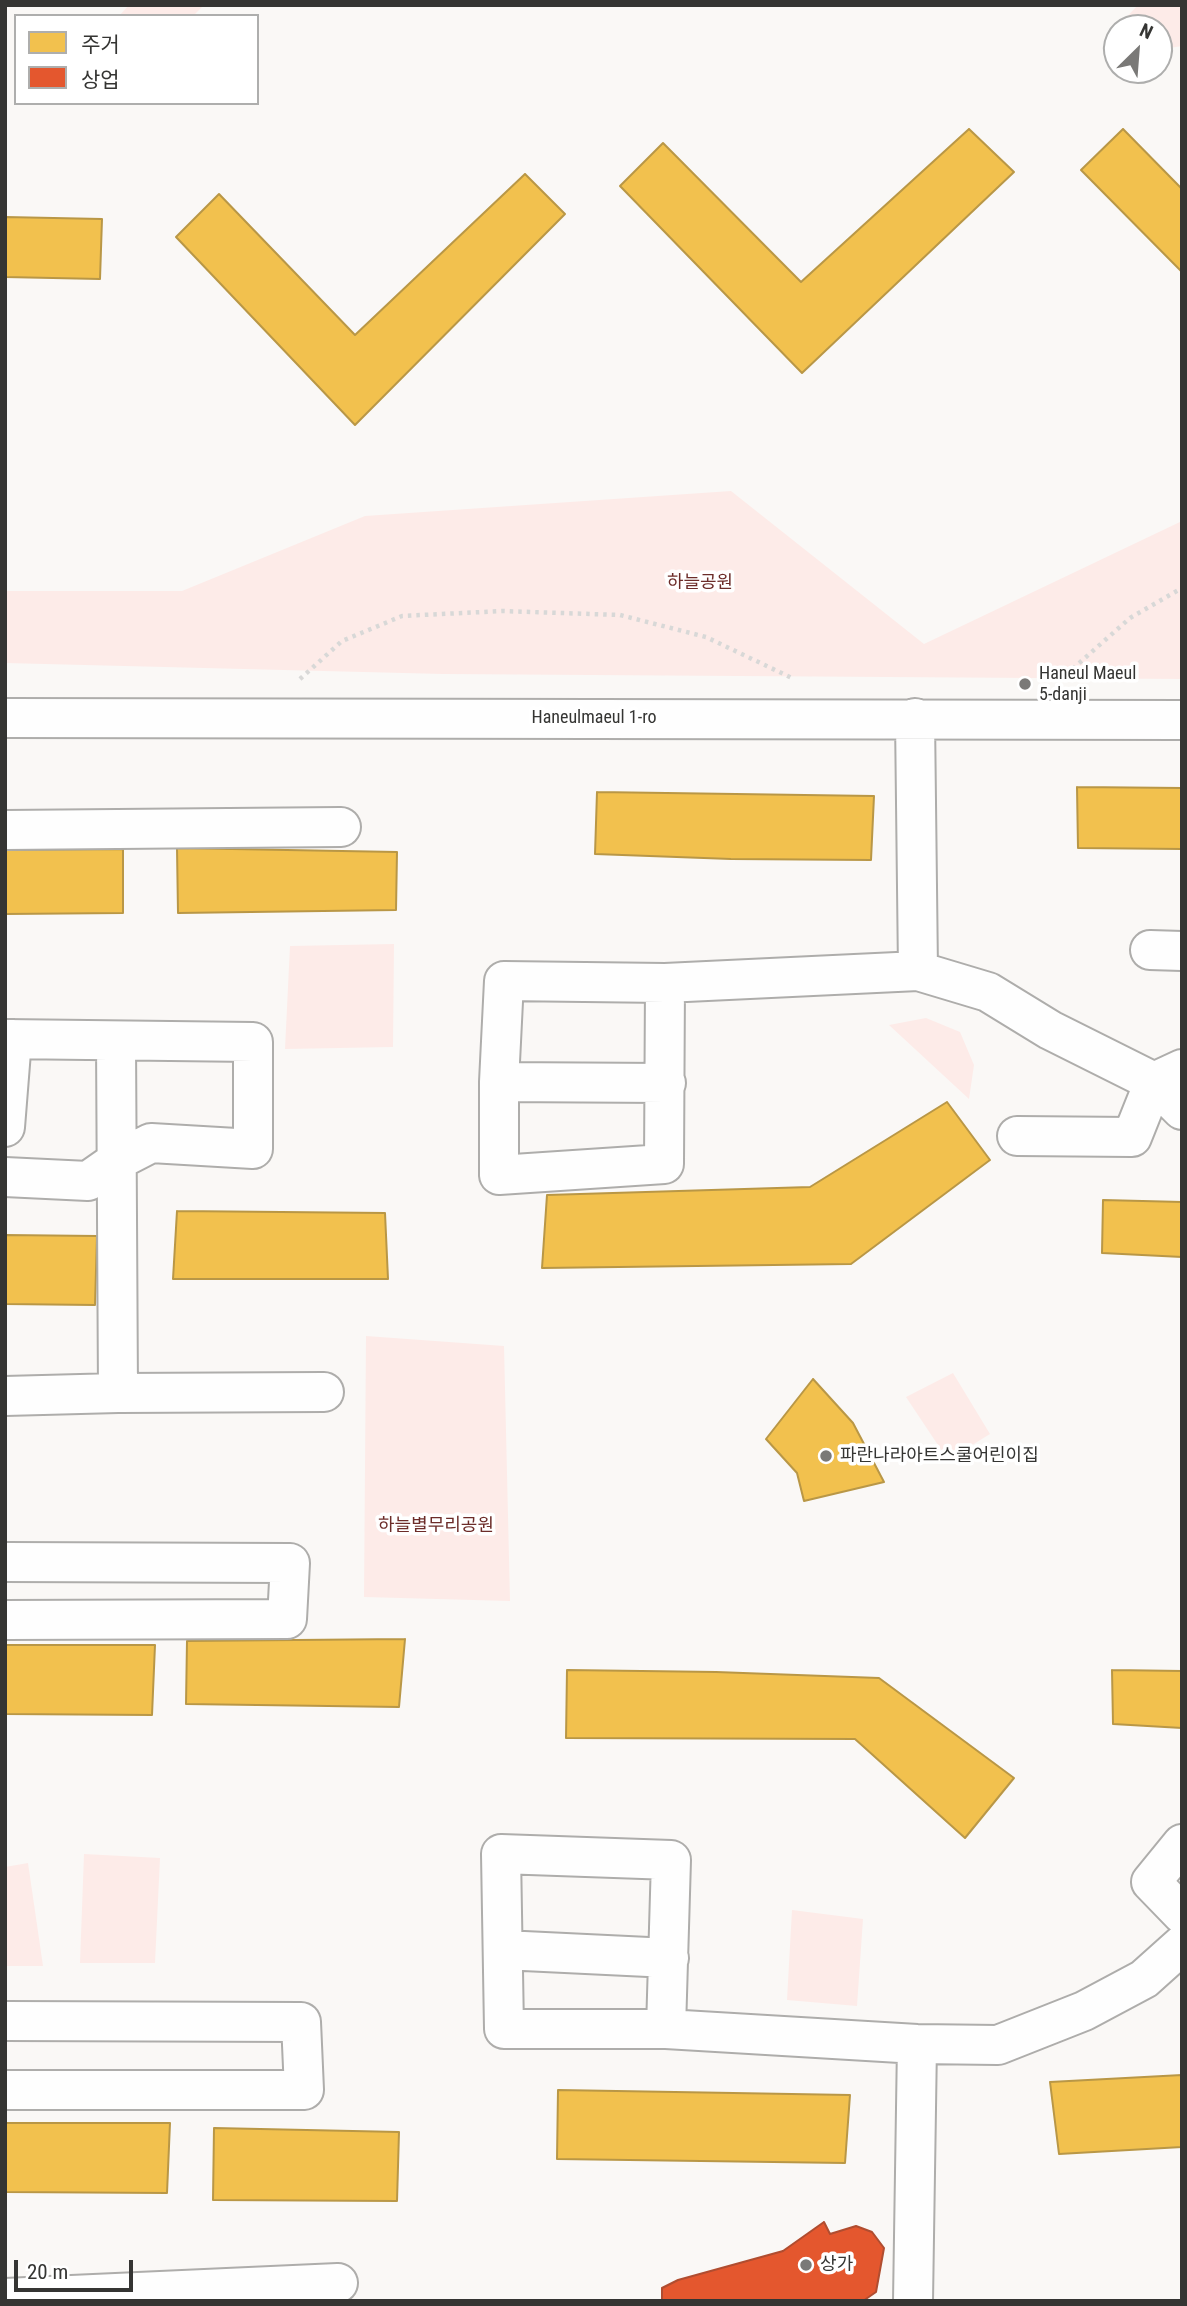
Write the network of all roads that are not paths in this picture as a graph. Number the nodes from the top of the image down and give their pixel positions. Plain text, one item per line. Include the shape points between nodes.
1 (5, 718) edge
2 (915, 718) junction
3 (1182, 720) edge
4 (341, 827) dead end
5 (5, 830) edge
6 (918, 971) junction
7 (665, 983) junction
8 (8, 1039) edge
9 (116, 1041) junction
10 (1168, 1076) edge
11 (499, 1082) junction
12 (666, 1083) junction
13 (1182, 1110) edge
14 (5, 1127) edge
15 (1017, 1136) dead end
16 (118, 1160) junction
17 (5, 1177) edge
18 (324, 1392) dead end
19 (118, 1393) junction
20 (5, 1396) edge
21 (5, 1562) edge
22 (5, 1620) edge
23 (1182, 1844) edge
24 (1182, 1914) edge
25 (1182, 1945) edge
26 (503, 1950) junction
27 (669, 1958) junction
28 (5, 2021) edge
29 (666, 2029) junction
30 (917, 2044) junction
31 (5, 2090) edge
32 (338, 2283) dead end
33 (5, 2298) edge
34 (913, 2301) edge

1 - 2 street, Haneulmaeul 1-ro
2 - 3 street, Haneulmaeul 1-ro
2 - 6 street
4 - 5 street
6 - 7 street
6 - 10 street via 988,992 1050,1030
7 - 11 street via 503,981
7 - 12 street
8 - 9 street
8 - 14 street
9 - 16 street
9 - 16 street via 253,1042 253,1149 151,1143
10 - 13 street
10 - 15 street via 1132,1137
11 - 12 street
11 - 12 street via 499,1175 664,1164
16 - 17 street via 88,1181
16 - 19 street
18 - 19 street
19 - 20 street
21 - 22 street via 290,1563 287,1619
23 - 24 street via 1151,1882
25 - 30 street via 1144,1979 1084,2011 998,2045
26 - 27 street
26 - 27 street via 501,1854 671,1860
26 - 29 street via 504,2029
27 - 29 street
28 - 31 street via 301,2022 303,2090
29 - 30 street
30 - 34 street
32 - 33 street

